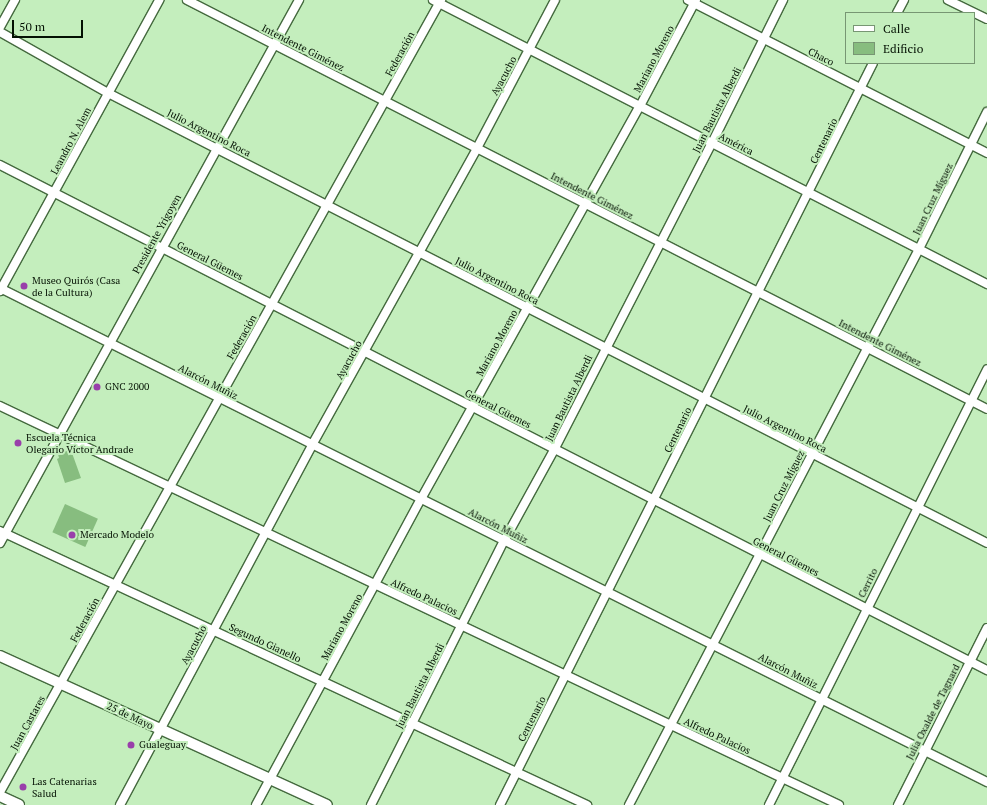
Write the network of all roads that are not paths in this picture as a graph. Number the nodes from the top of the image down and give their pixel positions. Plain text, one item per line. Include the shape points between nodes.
1 (15, 0) edge
2 (159, 0) edge
3 (187, 0) edge
4 (299, 0) edge
5 (555, 0) edge
6 (783, 0) edge
7 (904, 0) edge
8 (948, 0) edge
9 (438, 1) edge
10 (693, 1) edge
11 (898, 12) edge
12 (973, 12) edge
13 (975, 13) edge
14 (987, 19) edge
15 (0, 28) edge
16 (0, 32) edge
17 (764, 39) junction
18 (274, 45) junction
19 (529, 49) junction
20 (872, 64) edge
21 (860, 88) junction
22 (108, 93) junction
23 (385, 101) junction
24 (640, 106) junction
25 (987, 112) edge
26 (712, 143) junction
27 (971, 145) junction
28 (216, 148) junction
29 (477, 148) junction
30 (987, 153) edge
31 (0, 165) edge
32 (55, 193) junction
33 (809, 193) junction
34 (586, 204) junction
35 (327, 205) junction
36 (661, 243) junction
37 (162, 248) junction
38 (919, 250) junction
39 (419, 252) junction
40 (987, 284) edge
41 (0, 289) edge
42 (759, 293) junction
43 (272, 304) junction
44 (528, 308) junction
45 (108, 343) junction
46 (605, 348) junction
47 (868, 348) junction
48 (365, 352) junction
49 (987, 370) edge
50 (219, 398) junction
51 (704, 398) junction
52 (971, 401) junction
53 (0, 406) edge
54 (473, 408) junction
55 (987, 410) edge
56 (59, 435) junction
57 (312, 445) junction
58 (554, 450) junction
59 (811, 453) junction
60 (171, 488) junction
61 (421, 499) junction
62 (654, 501) junction
63 (917, 507) junction
64 (3, 532) edge
65 (266, 533) junction
66 (504, 541) junction
67 (0, 542) edge
68 (987, 543) edge
69 (760, 555) junction
70 (117, 585) junction
71 (376, 585) junction
72 (605, 591) junction
73 (866, 609) junction
74 (462, 626) junction
75 (987, 628) edge
76 (213, 630) junction
77 (711, 644) junction
78 (0, 656) edge
79 (970, 661) junction
80 (987, 670) edge
81 (565, 675) junction
82 (323, 681) junction
83 (61, 684) junction
84 (820, 699) junction
85 (412, 723) junction
86 (671, 725) junction
87 (160, 730) junction
88 (924, 751) junction
89 (516, 772) junction
90 (783, 778) junction
91 (270, 779) junction
92 (987, 782) edge
93 (0, 792) edge
94 (0, 796) edge
95 (19, 805) edge
96 (120, 805) edge
97 (256, 805) edge
98 (327, 805) edge
99 (371, 805) edge
100 (500, 805) edge
101 (587, 805) edge
102 (629, 805) edge
103 (769, 805) edge
104 (839, 805) edge
105 (898, 805) edge

1 - 15 street
2 - 22 street, Leandro N. Alem
3 - 18 street, Intendente Giménez
4 - 18 street, Presidente Yrigoyen
5 - 19 street, Ayacucho
6 - 17 street, Juan Bautista Alberdi
7 - 11 street
8 - 12 street
9 - 19 street, América
9 - 23 street, Federación
10 - 17 street, Chaco
10 - 24 street, Mariano Moreno
13 - 14 street
16 - 22 street, Julio Argentino Roca
17 - 21 street, Chaco
17 - 26 street, Juan Bautista Alberdi
18 - 23 street, Intendente Giménez
18 - 28 street, Presidente Yrigoyen
19 - 24 street, América
19 - 29 street, Ayacucho
20 - 21 street, Centenario
21 - 27 street, Chaco
21 - 33 street, Centenario
22 - 28 street, Julio Argentino Roca
22 - 32 street, Leandro N. Alem
23 - 29 street, Intendente Giménez
23 - 35 street, Federación
24 - 26 street, América
24 - 34 street, Mariano Moreno
25 - 27 street, Juan Cruz Míguez
26 - 33 street, América
26 - 36 street, Juan Bautista Alberdi
27 - 30 street, Chaco
27 - 38 street, Juan Cruz Míguez
28 - 35 street, Julio Argentino Roca
28 - 37 street, Presidente Yrigoyen
29 - 34 street, Intendente Giménez
29 - 39 street, Ayacucho
31 - 32 street, General Güemes
32 - 37 street, General Güemes
32 - 41 street, Leandro N. Alem
33 - 38 street, América
33 - 42 street, Centenario
34 - 36 street, Intendente Giménez
34 - 44 street, Mariano Moreno
35 - 39 street, Julio Argentino Roca
35 - 43 street, Federación
36 - 42 street, Intendente Giménez
36 - 46 street, Juan Bautista Alberdi
37 - 43 street, General Güemes
37 - 45 street, Presidente Yrigoyen
38 - 40 street, América
38 - 47 street, Juan Cruz Míguez
39 - 44 street, Julio Argentino Roca
39 - 48 street, Ayacucho
41 - 45 street, Alarcón Muñiz
42 - 47 street, Intendente Giménez
42 - 51 street, Centenario
43 - 48 street, General Güemes
43 - 50 street, Federación
44 - 46 street, Julio Argentino Roca
44 - 54 street, Mariano Moreno
45 - 50 street, Alarcón Muñiz
45 - 56 street, Presidente Yrigoyen
46 - 51 street, Julio Argentino Roca
46 - 58 street, Juan Bautista Alberdi
47 - 52 street, Intendente Giménez
47 - 59 street, Juan Cruz Míguez
48 - 54 street, General Güemes
48 - 57 street, Ayacucho
49 - 52 street, Cerrito
50 - 57 street, Alarcón Muñiz
50 - 60 street, Federación
51 - 59 street, Julio Argentino Roca
51 - 62 street, Centenario
52 - 55 street, Intendente Giménez
52 - 63 street, Cerrito
53 - 56 street, Alfredo Palacios
54 - 58 street, General Güemes
54 - 61 street, Mariano Moreno
56 - 60 street, Alfredo Palacios
56 - 64 street, Presidente Yrigoyen
57 - 61 street, Alarcón Muñiz
57 - 65 street, Ayacucho
58 - 62 street, General Güemes
58 - 66 street, Juan Bautista Alberdi
59 - 63 street, Julio Argentino Roca
59 - 69 street, Juan Cruz Míguez
60 - 65 street, Alfredo Palacios
60 - 70 street, Federación
61 - 66 street, Alarcón Muñiz
61 - 71 street, Mariano Moreno
62 - 69 street, General Güemes
62 - 72 street, Centenario
63 - 68 street, Julio Argentino Roca
63 - 73 street, Cerrito
64 - 67 street, Presidente Yrigoyen
64 - 70 street, Segundo Gianello
65 - 71 street, Alfredo Palacios
65 - 76 street, Ayacucho
66 - 72 street, Alarcón Muñiz
66 - 74 street, Juan Bautista Alberdi
69 - 73 street, General Güemes
69 - 77 street, Juan Cruz Míguez
70 - 76 street, Segundo Gianello
70 - 83 street, Federación
71 - 74 street, Alfredo Palacios
71 - 82 street, Mariano Moreno
72 - 77 street, Alarcón Muñiz
72 - 81 street, Centenario
73 - 79 street, General Güemes
73 - 84 street, Cerrito
74 - 81 street, Alfredo Palacios
74 - 85 street, Juan Bautista Alberdi
75 - 79 street, Julia Oxalde de Tagnard
76 - 82 street, Segundo Gianello
76 - 87 street, Ayacucho
77 - 84 street, Alarcón Muñiz
77 - 86 street, Juan Cruz Míguez
78 - 83 street, 25 de Mayo
79 - 80 street, General Güemes
79 - 88 street, Julia Oxalde de Tagnard
81 - 86 street, Alfredo Palacios
81 - 89 street, Centenario
82 - 85 street, Segundo Gianello
82 - 91 street, Mariano Moreno
83 - 87 street, 25 de Mayo
83 - 93 street, Juan Castares
84 - 88 street, Alarcón Muñiz
84 - 90 street, Cerrito
85 - 89 street, Segundo Gianello
85 - 99 street, Juan Bautista Alberdi
86 - 90 street, Alfredo Palacios
86 - 102 street, Juan Cruz Míguez
87 - 91 street, 25 de Mayo
87 - 96 street, Ayacucho
88 - 92 street, Alarcón Muñiz
88 - 105 street, Julia Oxalde de Tagnard
89 - 100 street, Centenario
89 - 101 street, Segundo Gianello
90 - 103 street, Cerrito
90 - 104 street, Alfredo Palacios
91 - 97 street, Mariano Moreno
91 - 98 street, 25 de Mayo
94 - 95 street

